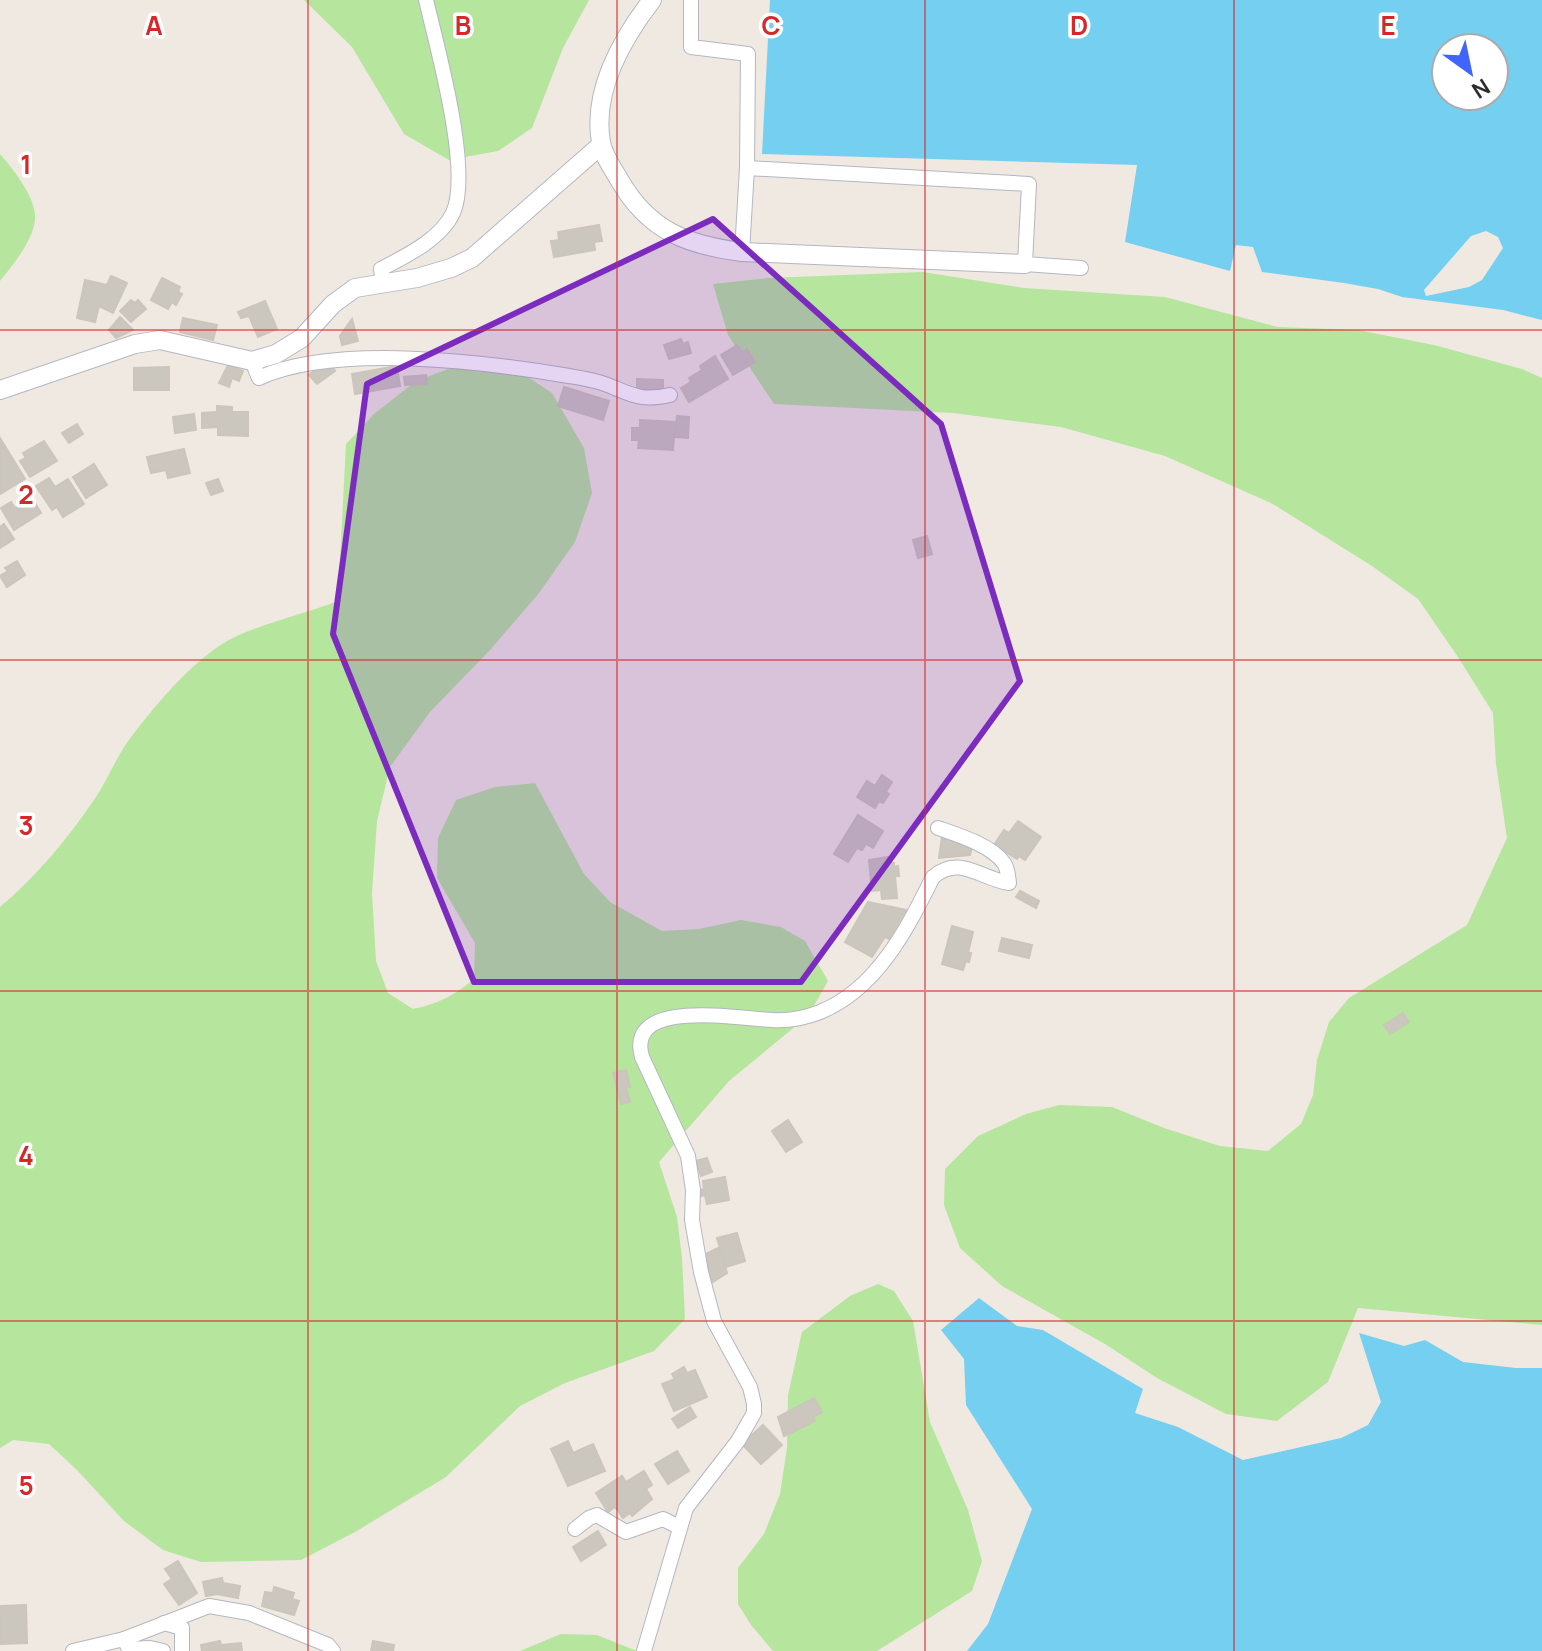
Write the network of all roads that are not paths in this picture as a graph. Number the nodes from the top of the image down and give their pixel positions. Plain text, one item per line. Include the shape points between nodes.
1 (426, 0) edge
2 (652, 0) edge
3 (691, 0) edge
4 (601, 145) junction
5 (747, 168) junction
6 (742, 252) junction
7 (1025, 264) junction
8 (1081, 268) dead end
9 (383, 282) junction
10 (252, 361) junction
11 (0, 390) edge
12 (670, 395) dead end
13 (938, 828) dead end
14 (679, 1527) junction
15 (575, 1529) dead end
16 (164, 1623) junction
17 (124, 1639) junction
18 (73, 1651) edge
19 (163, 1651) edge
20 (182, 1651) edge
21 (333, 1651) edge
22 (644, 1651) edge

1 - 9 street via 453,114 458,183 454,211 415,250 381,269
2 - 4 street via 610,72 601,104
3 - 5 street via 691,47 748,54
4 - 6 street via 629,197 660,228 689,241
4 - 9 street via 472,258 417,278
5 - 6 street
5 - 7 street via 1029,184
6 - 7 street
7 - 8 street
9 - 10 street via 355,288 302,338
10 - 11 street via 158,340
10 - 12 street via 259,378 322,361 415,359 569,376 643,399
13 - 14 street via 1000,858 1009,883 965,869 940,871 878,969 822,1012 775,1021 667,1017 641,1033 642,1057 688,1156 692,1220 714,1321 754,1404 738,1441 686,1508
14 - 15 street via 663,1519 626,1532 597,1515
14 - 22 street
16 - 17 street
16 - 20 street via 182,1628
16 - 21 street via 209,1606 227,1607
17 - 18 street
17 - 19 street via 129,1649

